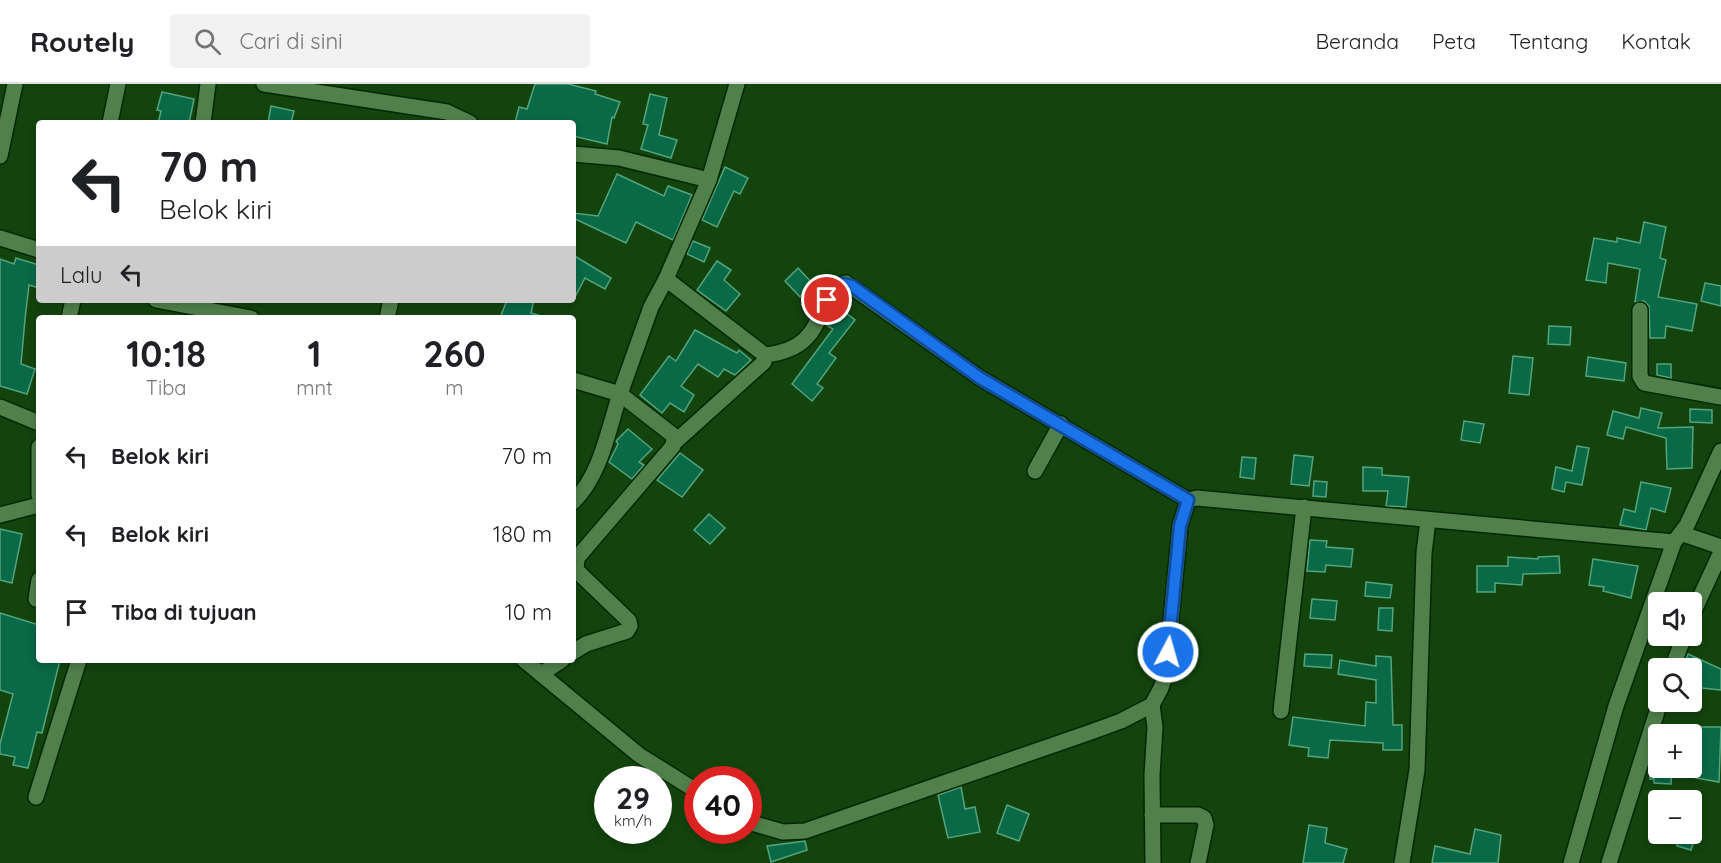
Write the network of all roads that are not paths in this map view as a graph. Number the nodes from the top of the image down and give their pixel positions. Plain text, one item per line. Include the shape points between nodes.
1 (15, 84) edge
2 (118, 84) edge
3 (208, 84) edge
4 (264, 84) edge
5 (737, 84) edge
6 (111, 120) edge
7 (203, 120) edge
8 (464, 120) edge
9 (576, 154) edge
10 (0, 156) edge
11 (709, 180) junction
12 (0, 238) edge
13 (36, 249) edge
14 (666, 279) junction
15 (172, 303) edge
16 (1640, 310) dead end
17 (234, 315) edge
18 (765, 355) junction
19 (576, 381) edge
20 (620, 394) junction
21 (1721, 398) edge
22 (0, 407) edge
23 (36, 422) edge
24 (1061, 424) junction
25 (675, 442) junction
26 (1721, 451) edge
27 (1035, 471) dead end
28 (576, 499) edge
29 (1188, 500) junction
30 (36, 506) edge
31 (1304, 507) junction
32 (0, 515) edge
33 (1428, 520) junction
34 (1683, 538) junction
35 (1718, 548) edge
36 (576, 563) edge
37 (576, 570) edge
38 (1701, 592) edge
39 (576, 650) edge
40 (78, 663) edge
41 (528, 663) edge
42 (558, 663) edge
43 (541, 674) junction
44 (1152, 705) junction
45 (1281, 711) dead end
46 (1657, 712) edge
47 (684, 783) edge
48 (36, 797) dead end
49 (1152, 815) junction
50 (762, 826) edge
51 (1153, 863) edge
52 (1198, 863) edge
53 (1402, 863) edge
54 (1571, 863) edge
55 (1609, 863) edge

1 - 10 street
2 - 6 street
3 - 7 street
4 - 8 street via 447,112
5 - 11 street
9 - 11 street via 619,158
11 - 14 street
12 - 13 street
14 - 18 street
14 - 20 street via 651,307
15 - 17 street
16 - 21 street via 1640,376 1644,382
18 - 24 street via 784,353 804,341 827,300 846,283 980,378
18 - 25 street via 764,362
19 - 20 street
20 - 25 street via 661,423 675,436
20 - 28 street via 596,469
22 - 23 street
24 - 27 street
24 - 29 street
25 - 36 street
26 - 34 street
29 - 31 street
29 - 44 street via 1180,526 1166,673
30 - 32 street
31 - 33 street
31 - 45 street
33 - 34 street
33 - 53 street via 1418,770
34 - 35 street
34 - 54 street via 1616,706
35 - 38 street
37 - 39 street via 630,626 627,631
40 - 48 street
41 - 43 street
42 - 43 street
43 - 47 street via 639,755
44 - 49 street
44 - 50 street via 1099,729 805,831 783,832
46 - 55 street
49 - 51 street
49 - 52 street via 1204,818

